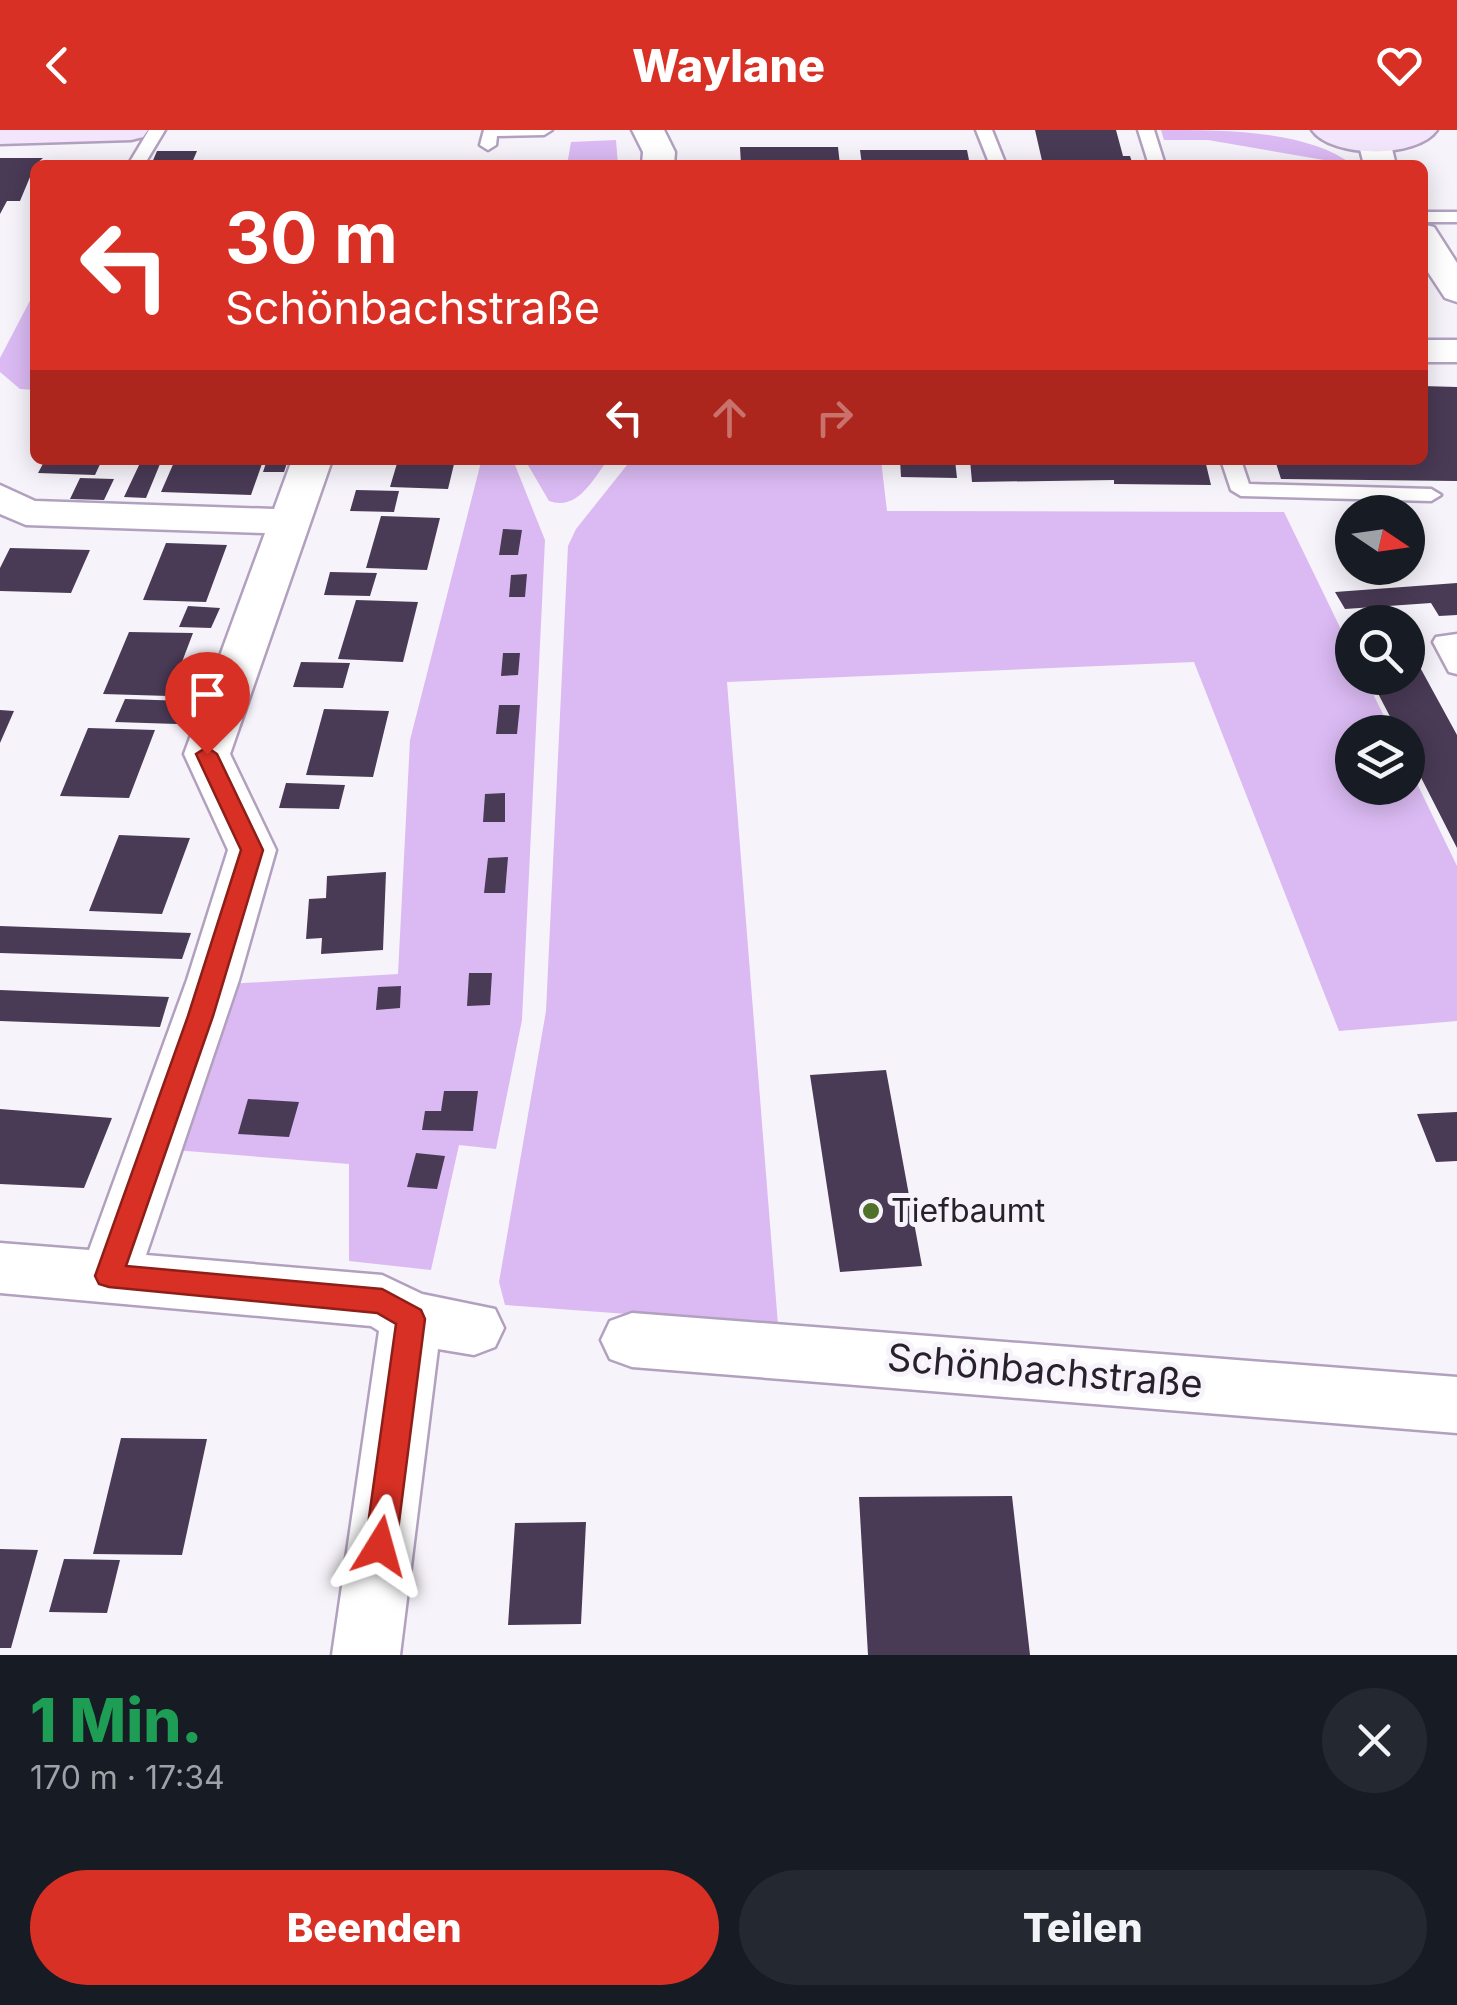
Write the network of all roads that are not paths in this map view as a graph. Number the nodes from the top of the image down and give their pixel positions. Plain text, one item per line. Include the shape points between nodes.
1 (131, 130) edge
2 (157, 130) edge
3 (544, 130) edge
4 (648, 130) edge
5 (984, 130) edge
6 (1146, 130) edge
7 (1329, 130) edge
8 (1420, 130) edge
9 (0, 134) edge
10 (488, 145) dead end
11 (1377, 153) edge
12 (139, 160) edge
13 (658, 160) edge
14 (996, 160) edge
15 (1155, 160) edge
16 (1428, 217) edge
17 (1457, 217) edge
18 (1428, 244) edge
19 (1457, 291) edge
20 (1428, 350) edge
21 (1457, 350) edge
22 (310, 465) edge
23 (1234, 465) edge
24 (1431, 495) dead end
25 (0, 497) edge
26 (290, 522) junction
27 (1457, 640) edge
28 (1457, 666) edge
29 (0, 1268) edge
30 (109, 1276) junction
31 (411, 1319) junction
32 (474, 1328) dead end
33 (632, 1340) dead end
34 (1457, 1406) edge
35 (366, 1655) edge

1 - 9 main road
2 - 12 lane
3 - 10 lane via 490,132
4 - 13 street
5 - 14 lane
6 - 15 lane
7 - 11 main road
8 - 11 main road
16 - 17 lane
18 - 19 street
20 - 21 street
22 - 26 street
23 - 24 lane via 1241,490
25 - 26 street via 26,513
26 - 30 street via 207,754 252,850
27 - 28 lane via 1444,642
29 - 30 street
30 - 31 street via 382,1301
31 - 32 street
31 - 35 street
33 - 34 street, Schönbachstraße

